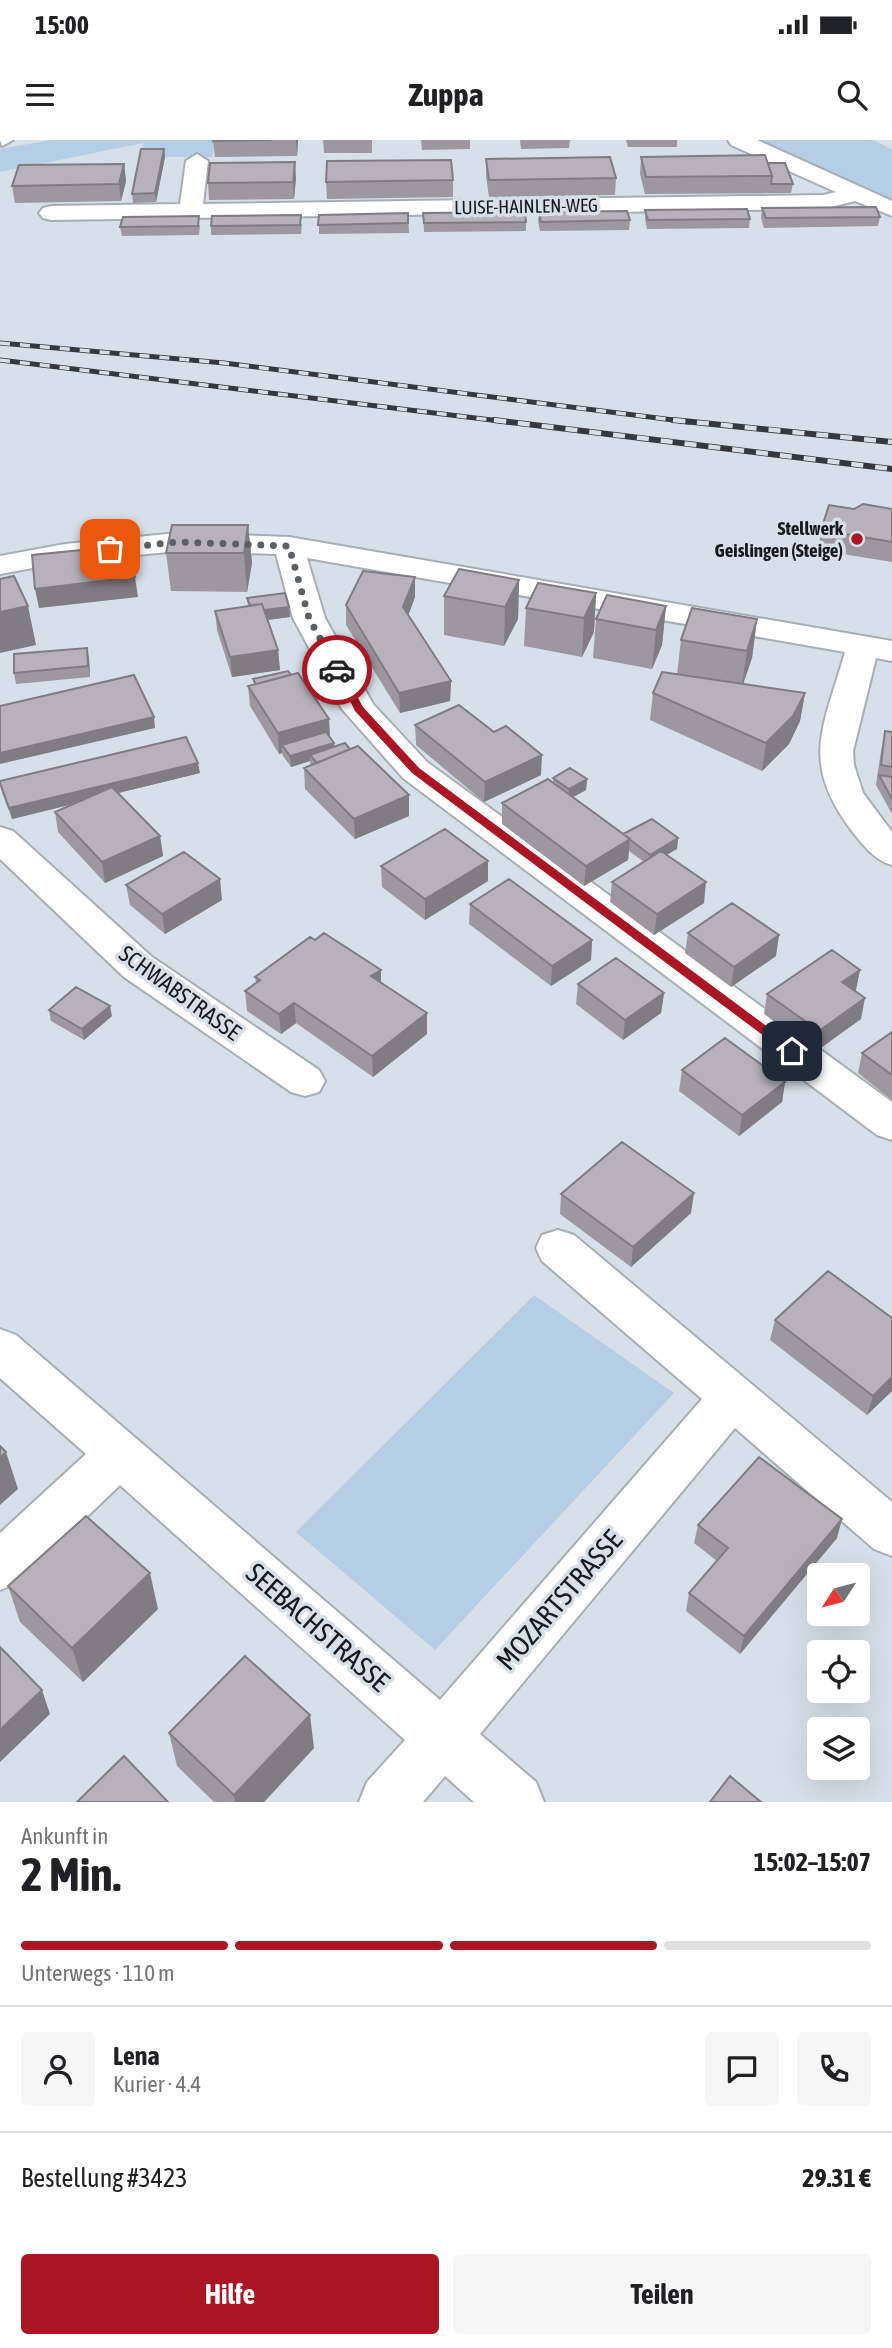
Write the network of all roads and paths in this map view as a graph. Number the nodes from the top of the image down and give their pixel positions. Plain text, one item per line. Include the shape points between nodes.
1 (739, 140) edge
2 (197, 160) dead end
3 (860, 193) junction
4 (892, 209) edge
5 (191, 212) junction
6 (51, 213) dead end
7 (289, 546) junction
8 (0, 565) edge
9 (878, 648) edge
10 (0, 839) edge
11 (892, 853) edge
12 (305, 1082) dead end
13 (892, 1125) edge
14 (558, 1248) dead end
15 (0, 1349) edge
16 (732, 1399) junction
17 (120, 1454) junction
18 (892, 1533) edge
19 (0, 1566) edge
20 (442, 1736) junction
21 (387, 1802) edge
22 (516, 1802) edge

1 - 3 street
2 - 5 street
3 - 4 street
3 - 5 street, LUISE-HAINLEN-WEG via 823,202
5 - 6 street, LUISE-HAINLEN-WEG
7 - 8 street via 178,542 65,553
7 - 9 street
7 - 13 street via 309,618 359,709 415,770
9 - 11 street via 836,751 838,774 875,836
10 - 12 street, SCHWABSTRASSE via 138,967
14 - 16 street
15 - 17 street, SEEBACHSTRASSE
16 - 18 street
16 - 20 street, MOZARTSTRASSE
17 - 19 street
17 - 20 street, SEEBACHSTRASSE
20 - 21 street, MOZARTSTRASSE
20 - 22 street, SEEBACHSTRASSE

